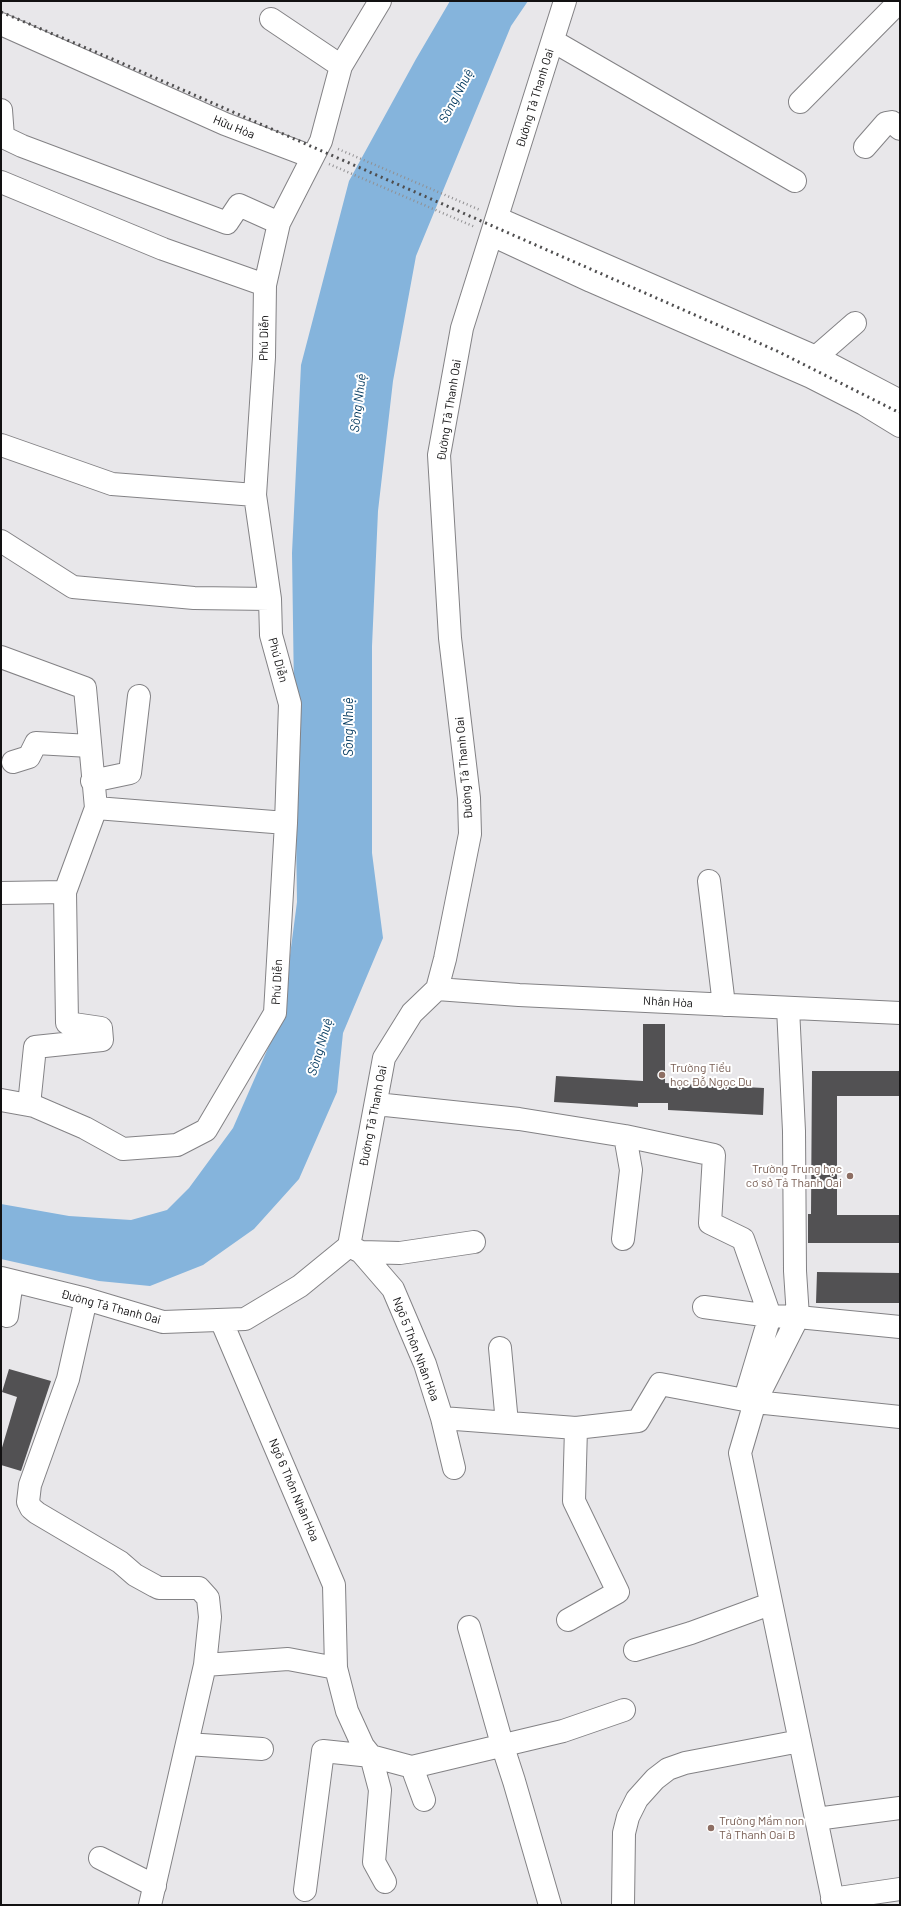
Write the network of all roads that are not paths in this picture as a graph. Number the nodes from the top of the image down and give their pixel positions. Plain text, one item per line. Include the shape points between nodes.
1 (380, 1) edge
2 (565, 1) edge
3 (900, 1) edge
4 (271, 19) dead end
5 (1, 24) edge
6 (553, 41) junction
7 (341, 66) junction
8 (800, 102) dead end
9 (1, 110) edge
10 (900, 129) edge
11 (2, 136) edge
12 (865, 147) dead end
13 (320, 160) junction
14 (795, 181) dead end
15 (1, 182) edge
16 (279, 223) junction
17 (486, 223) junction
18 (265, 285) junction
19 (855, 323) dead end
20 (816, 357) junction
21 (900, 401) edge
22 (900, 426) edge
23 (1, 445) edge
24 (255, 495) junction
25 (1, 541) edge
26 (270, 599) junction
27 (1, 657) edge
28 (139, 696) dead end
29 (90, 746) junction
30 (14, 762) dead end
31 (92, 781) junction
32 (96, 808) junction
33 (286, 823) junction
34 (709, 881) dead end
35 (65, 892) junction
36 (1, 893) edge
37 (437, 990) junction
38 (724, 1005) junction
39 (788, 1008) junction
40 (900, 1013) edge
41 (1, 1100) edge
42 (376, 1104) junction
43 (29, 1105) junction
44 (625, 1136) junction
45 (623, 1239) dead end
46 (474, 1242) dead end
47 (355, 1249) junction
48 (6, 1280) edge
49 (86, 1299) junction
50 (704, 1307) dead end
51 (7, 1316) dead end
52 (770, 1316) junction
53 (798, 1317) junction
54 (221, 1320) junction
55 (900, 1328) edge
56 (500, 1348) dead end
57 (750, 1401) junction
58 (900, 1417) edge
59 (442, 1418) junction
60 (507, 1423) junction
61 (576, 1428) junction
62 (454, 1468) dead end
63 (770, 1604) junction
64 (568, 1620) dead end
65 (469, 1627) dead end
66 (635, 1650) dead end
67 (205, 1665) junction
68 (336, 1668) junction
69 (624, 1710) dead end
70 (800, 1741) junction
71 (187, 1744) junction
72 (502, 1744) junction
73 (262, 1749) dead end
74 (371, 1756) junction
75 (412, 1767) junction
76 (424, 1800) dead end
77 (900, 1808) edge
78 (816, 1819) junction
79 (100, 1858) dead end
80 (385, 1882) dead end
81 (900, 1888) edge
82 (305, 1890) dead end
83 (152, 1895) edge
84 (833, 1902) edge
85 (550, 1905) edge
86 (623, 1905) edge

1 - 7 street
2 - 6 street, Đường Tả Thanh Oai
3 - 8 street
4 - 7 street
5 - 13 street, Hữu Hòa via 225,124
6 - 14 street
6 - 17 street, Đường Tả Thanh Oai
7 - 13 street via 321,141
9 - 11 street
10 - 12 street via 892,122 886,123
11 - 16 street via 22,146 227,223 239,205
13 - 16 street, Phú Diễn
15 - 18 street via 163,249
16 - 18 street, Phú Diễn
17 - 20 street
17 - 22 street via 591,281 811,377
17 - 37 street, Đường Tả Thanh Oai via 462,328 439,455 450,638 469,798 470,834
18 - 24 street, Phú Diễn via 264,357
19 - 20 street
20 - 21 street
23 - 24 street via 112,484
24 - 26 street, Phú Diễn
25 - 26 street via 73,587 194,598
26 - 33 street, Phú Diễn via 271,635 290,704
27 - 29 street via 85,688
28 - 31 street via 130,773
29 - 30 street via 36,743 29,757
29 - 31 street
31 - 32 street
32 - 33 street
32 - 35 street
33 - 43 street, Phú Diễn via 275,1013 206,1130 177,1145 123,1149 85,1128
34 - 38 street
35 - 36 street
35 - 43 street via 67,1023 101,1028 102,1040 35,1047
37 - 38 street, Nhân Hòa
37 - 42 street, Đường Tả Thanh Oai via 412,1013 384,1058
38 - 39 street, Nhân Hòa
39 - 40 street, Nhân Hòa
39 - 53 street via 794,1131 795,1271
41 - 43 street
42 - 44 street via 519,1120
42 - 47 street, Đường Tả Thanh Oai
44 - 45 street via 631,1170
44 - 52 street via 714,1155 710,1223 743,1239
46 - 47 street via 400,1253
47 - 54 street, Đường Tả Thanh Oai via 246,1319
47 - 59 street, Ngõ 5 Thôn Nhân Hòa via 392,1289 424,1364
48 - 49 street, Đường Tả Thanh Oai
48 - 51 street
49 - 54 street, Đường Tả Thanh Oai via 163,1322
49 - 67 street via 68,1379 30,1486 28,1502 37,1513 155,1586 202,1590 208,1598 210,1617
50 - 52 street
52 - 53 street
52 - 57 street
53 - 55 street
53 - 57 street
54 - 68 street, Ngõ 6 Thôn Nhân Hòa via 334,1585
56 - 60 street
57 - 58 street
57 - 61 street via 660,1384 638,1421
57 - 63 street via 740,1453
59 - 60 street
59 - 62 street, Ngõ 5 Thôn Nhân Hòa
60 - 61 street
61 - 64 street via 574,1501 618,1592
63 - 66 street
63 - 70 street
65 - 72 street
67 - 68 street via 288,1658
67 - 71 street
68 - 74 street, Ngõ 6 Thôn Nhân Hòa via 347,1711 363,1746
69 - 72 street via 535,1739
70 - 78 street
70 - 86 street via 685,1763 668,1769 655,1779 637,1799 624,1833
71 - 73 street
71 - 83 street
72 - 75 street
72 - 85 street
74 - 75 street
74 - 80 street, Ngõ 6 Thôn Nhân Hòa via 380,1790 374,1862
74 - 82 street via 323,1751
75 - 76 street
77 - 78 street
78 - 84 street
79 - 83 street
81 - 84 street

